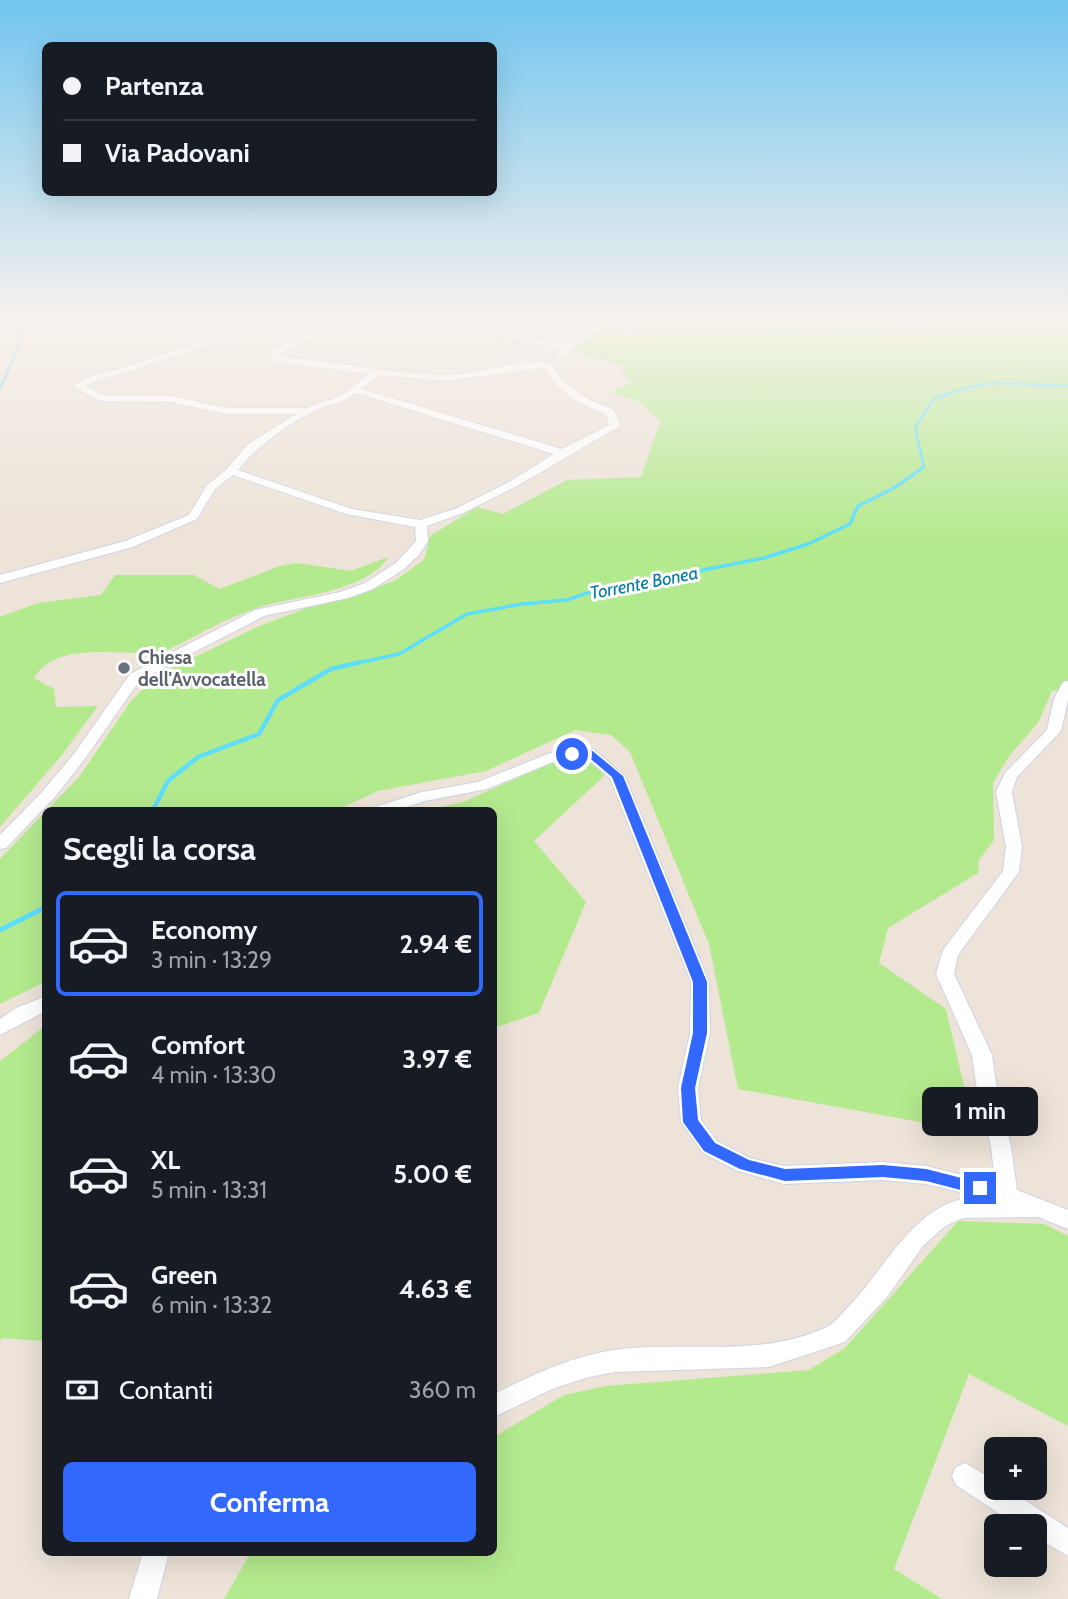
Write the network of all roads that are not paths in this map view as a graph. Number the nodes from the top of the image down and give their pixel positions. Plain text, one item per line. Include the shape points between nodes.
1 (88, 392) edge
2 (353, 392) edge
3 (360, 392) edge
4 (566, 392) edge
5 (309, 411) junction
6 (563, 453) junction
7 (231, 471) junction
8 (421, 524) junction
9 (0, 579) edge
10 (1068, 685) edge
11 (390, 807) edge
12 (0, 844) edge
13 (42, 1005) edge
14 (0, 1028) edge
15 (1007, 1195) junction
16 (1045, 1211) junction
17 (1068, 1220) edge
18 (497, 1404) edge
19 (965, 1476) dead end
20 (1068, 1543) edge
21 (155, 1556) edge
22 (143, 1599) edge

1 - 5 street via 100,398 171,399 240,412
2 - 5 street
3 - 6 street
4 - 6 street via 610,412 615,426
5 - 7 street via 251,447
6 - 8 street via 513,484
7 - 8 street via 350,512
7 - 9 street via 211,487 193,517 129,544
8 - 12 street via 422,541 415,552 369,586 260,613 135,677 79,757
10 - 15 street via 1054,731 1010,776 1004,792 1014,847 1012,872 949,954 945,974 982,1055 1002,1146
11 - 15 street via 482,786 555,756 589,752 617,776 700,982 700,1033 688,1088 691,1122 710,1147 745,1165 785,1175 883,1171 926,1175
13 - 14 street
15 - 16 street
16 - 17 street
16 - 18 street via 960,1209 937,1220 915,1239 879,1290 837,1334 769,1356 615,1361 589,1366 546,1380
19 - 20 street
21 - 22 street

